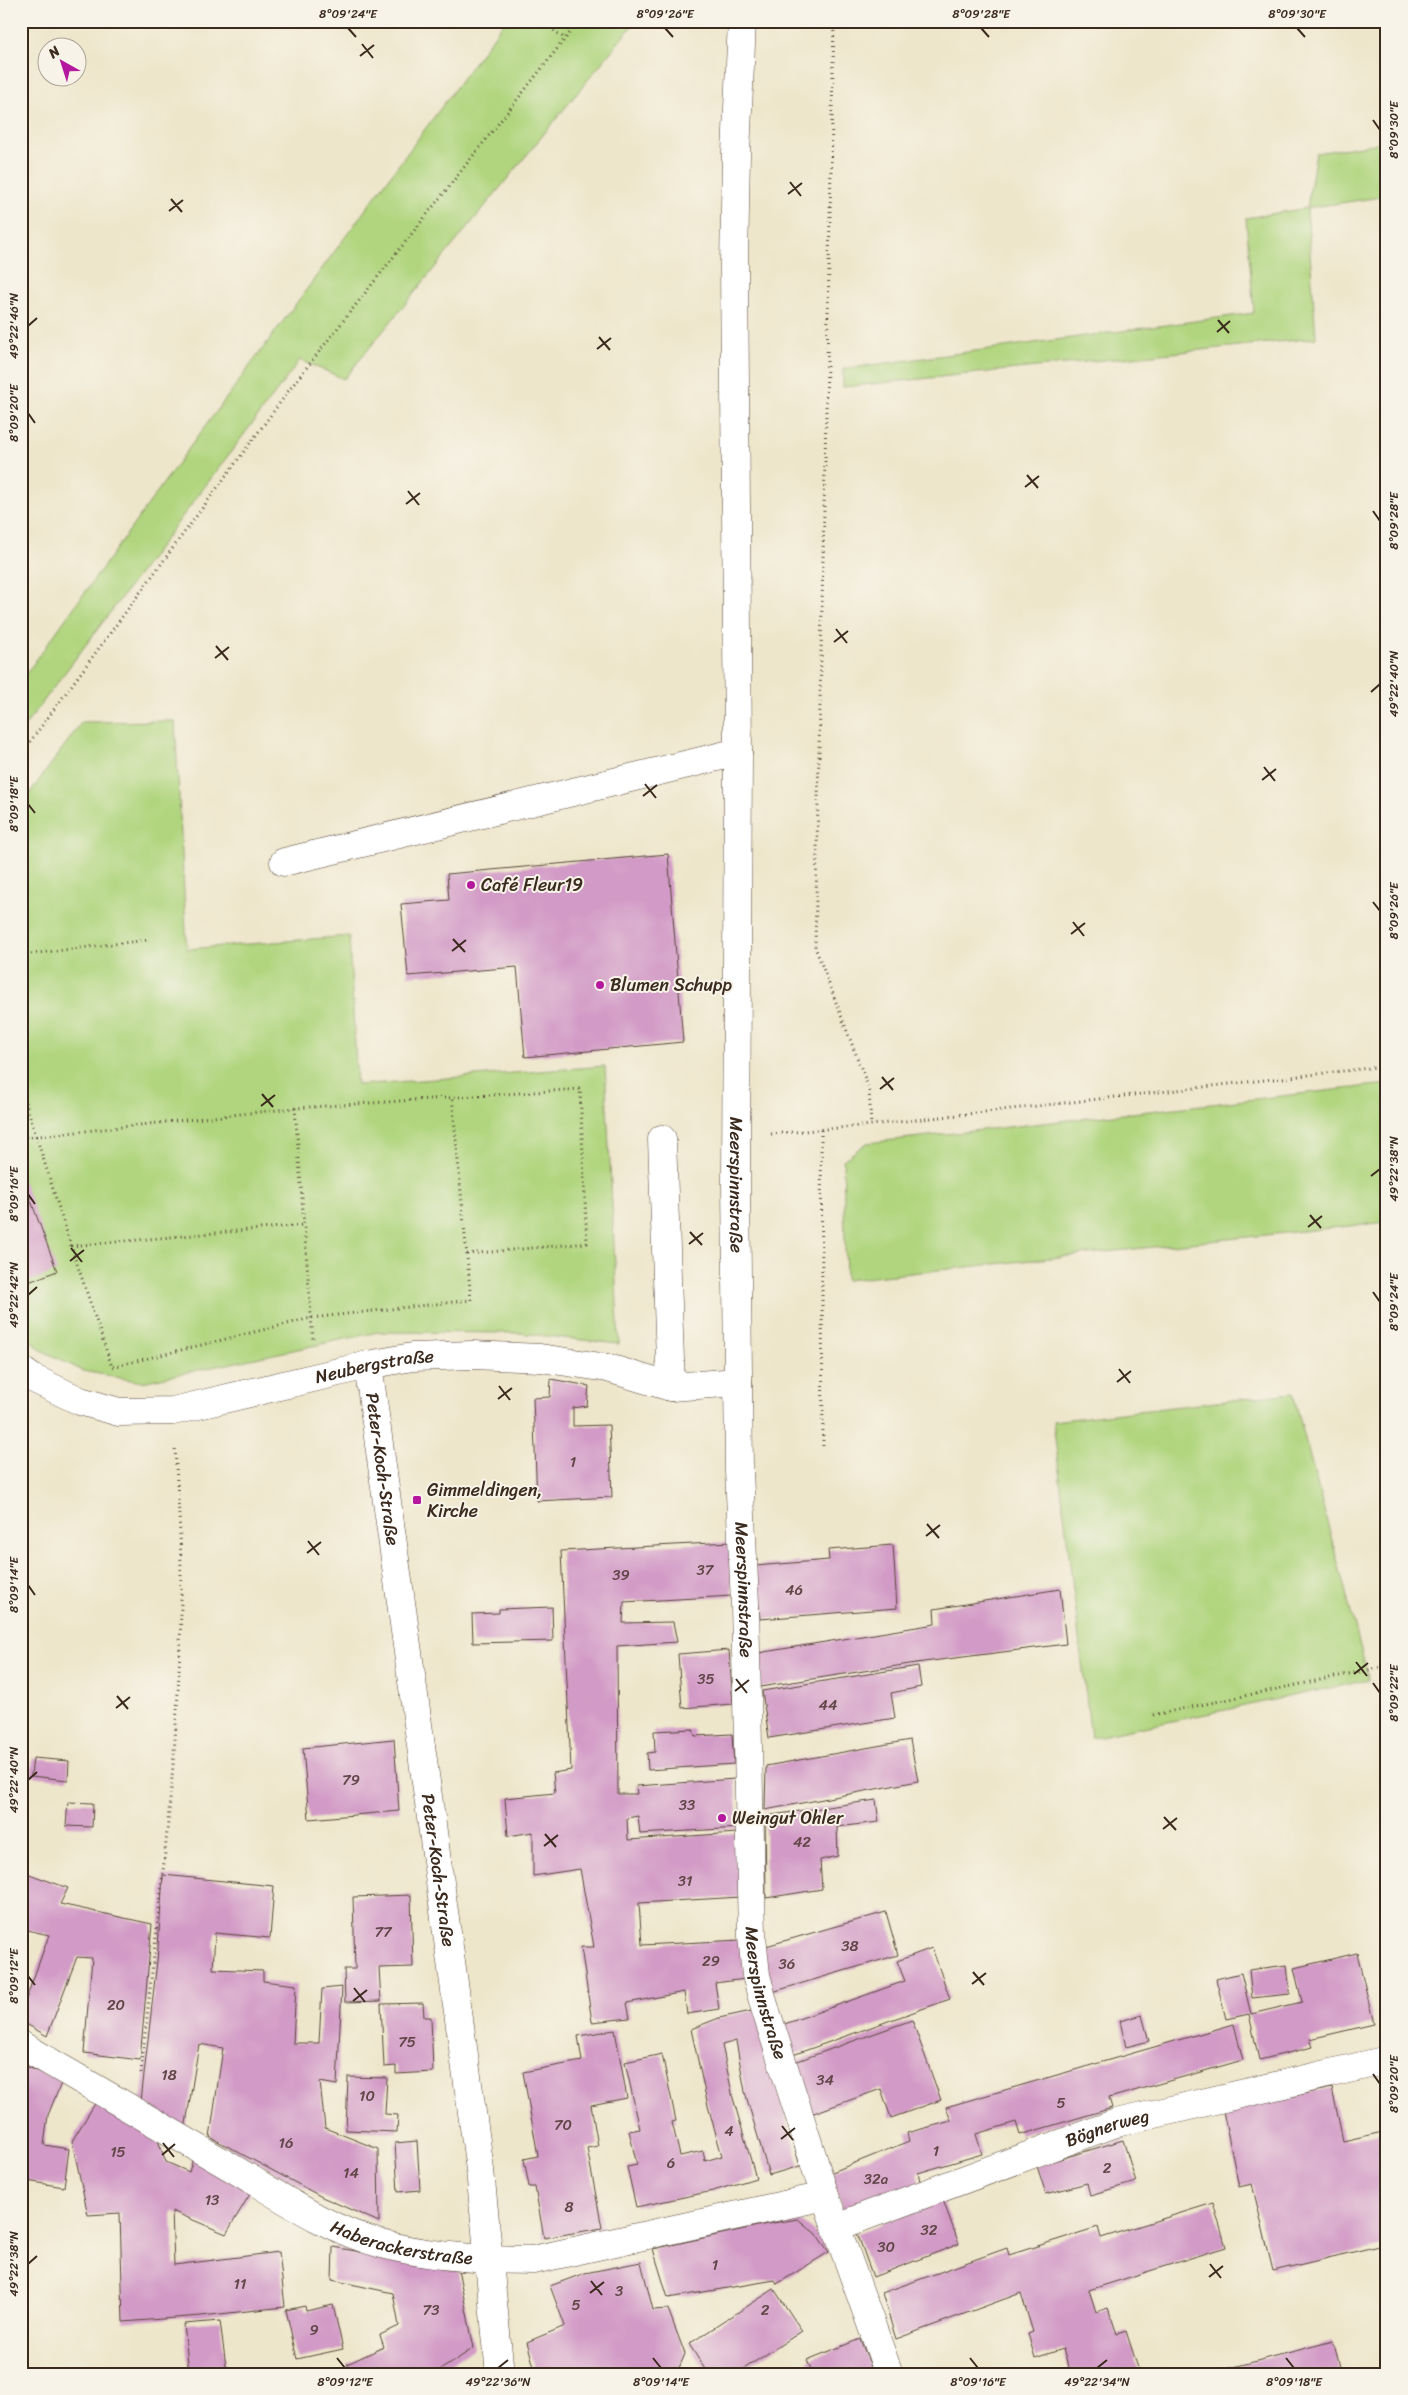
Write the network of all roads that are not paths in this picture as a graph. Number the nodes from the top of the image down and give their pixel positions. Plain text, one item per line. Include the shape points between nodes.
1 (742, 21) edge
2 (738, 752) junction
3 (284, 862) dead end
4 (662, 1139) dead end
5 (368, 1365) junction
6 (21, 1370) edge
7 (738, 1382) junction
8 (671, 1387) junction
9 (21, 2045) edge
10 (1387, 2060) edge
11 (825, 2196) junction
12 (836, 2227) junction
13 (490, 2260) junction
14 (497, 2372) edge
15 (889, 2374) edge

1 - 2 street, Meerspinnstraße via 734,265
2 - 3 street
2 - 7 street, Meerspinnstraße
4 - 8 street
5 - 6 street, Neubergstraße via 173,1411 119,1412 88,1403
5 - 8 street, Neubergstraße via 412,1357 472,1354 540,1358 608,1368
5 - 13 street, Peter-Koch-Straße
7 - 8 street, Neubergstraße
7 - 11 street, Meerspinnstraße via 752,1936 756,1975
9 - 13 street, Haberackerstraße via 295,2205 350,2232 382,2244 422,2253
10 - 12 street, Bögnerweg via 1116,2123
11 - 12 street, Meerspinnstraße
11 - 13 street, Haberackerstraße via 533,2260
12 - 15 street, Meerspinnstraße
13 - 14 street, Peter-Koch-Straße

